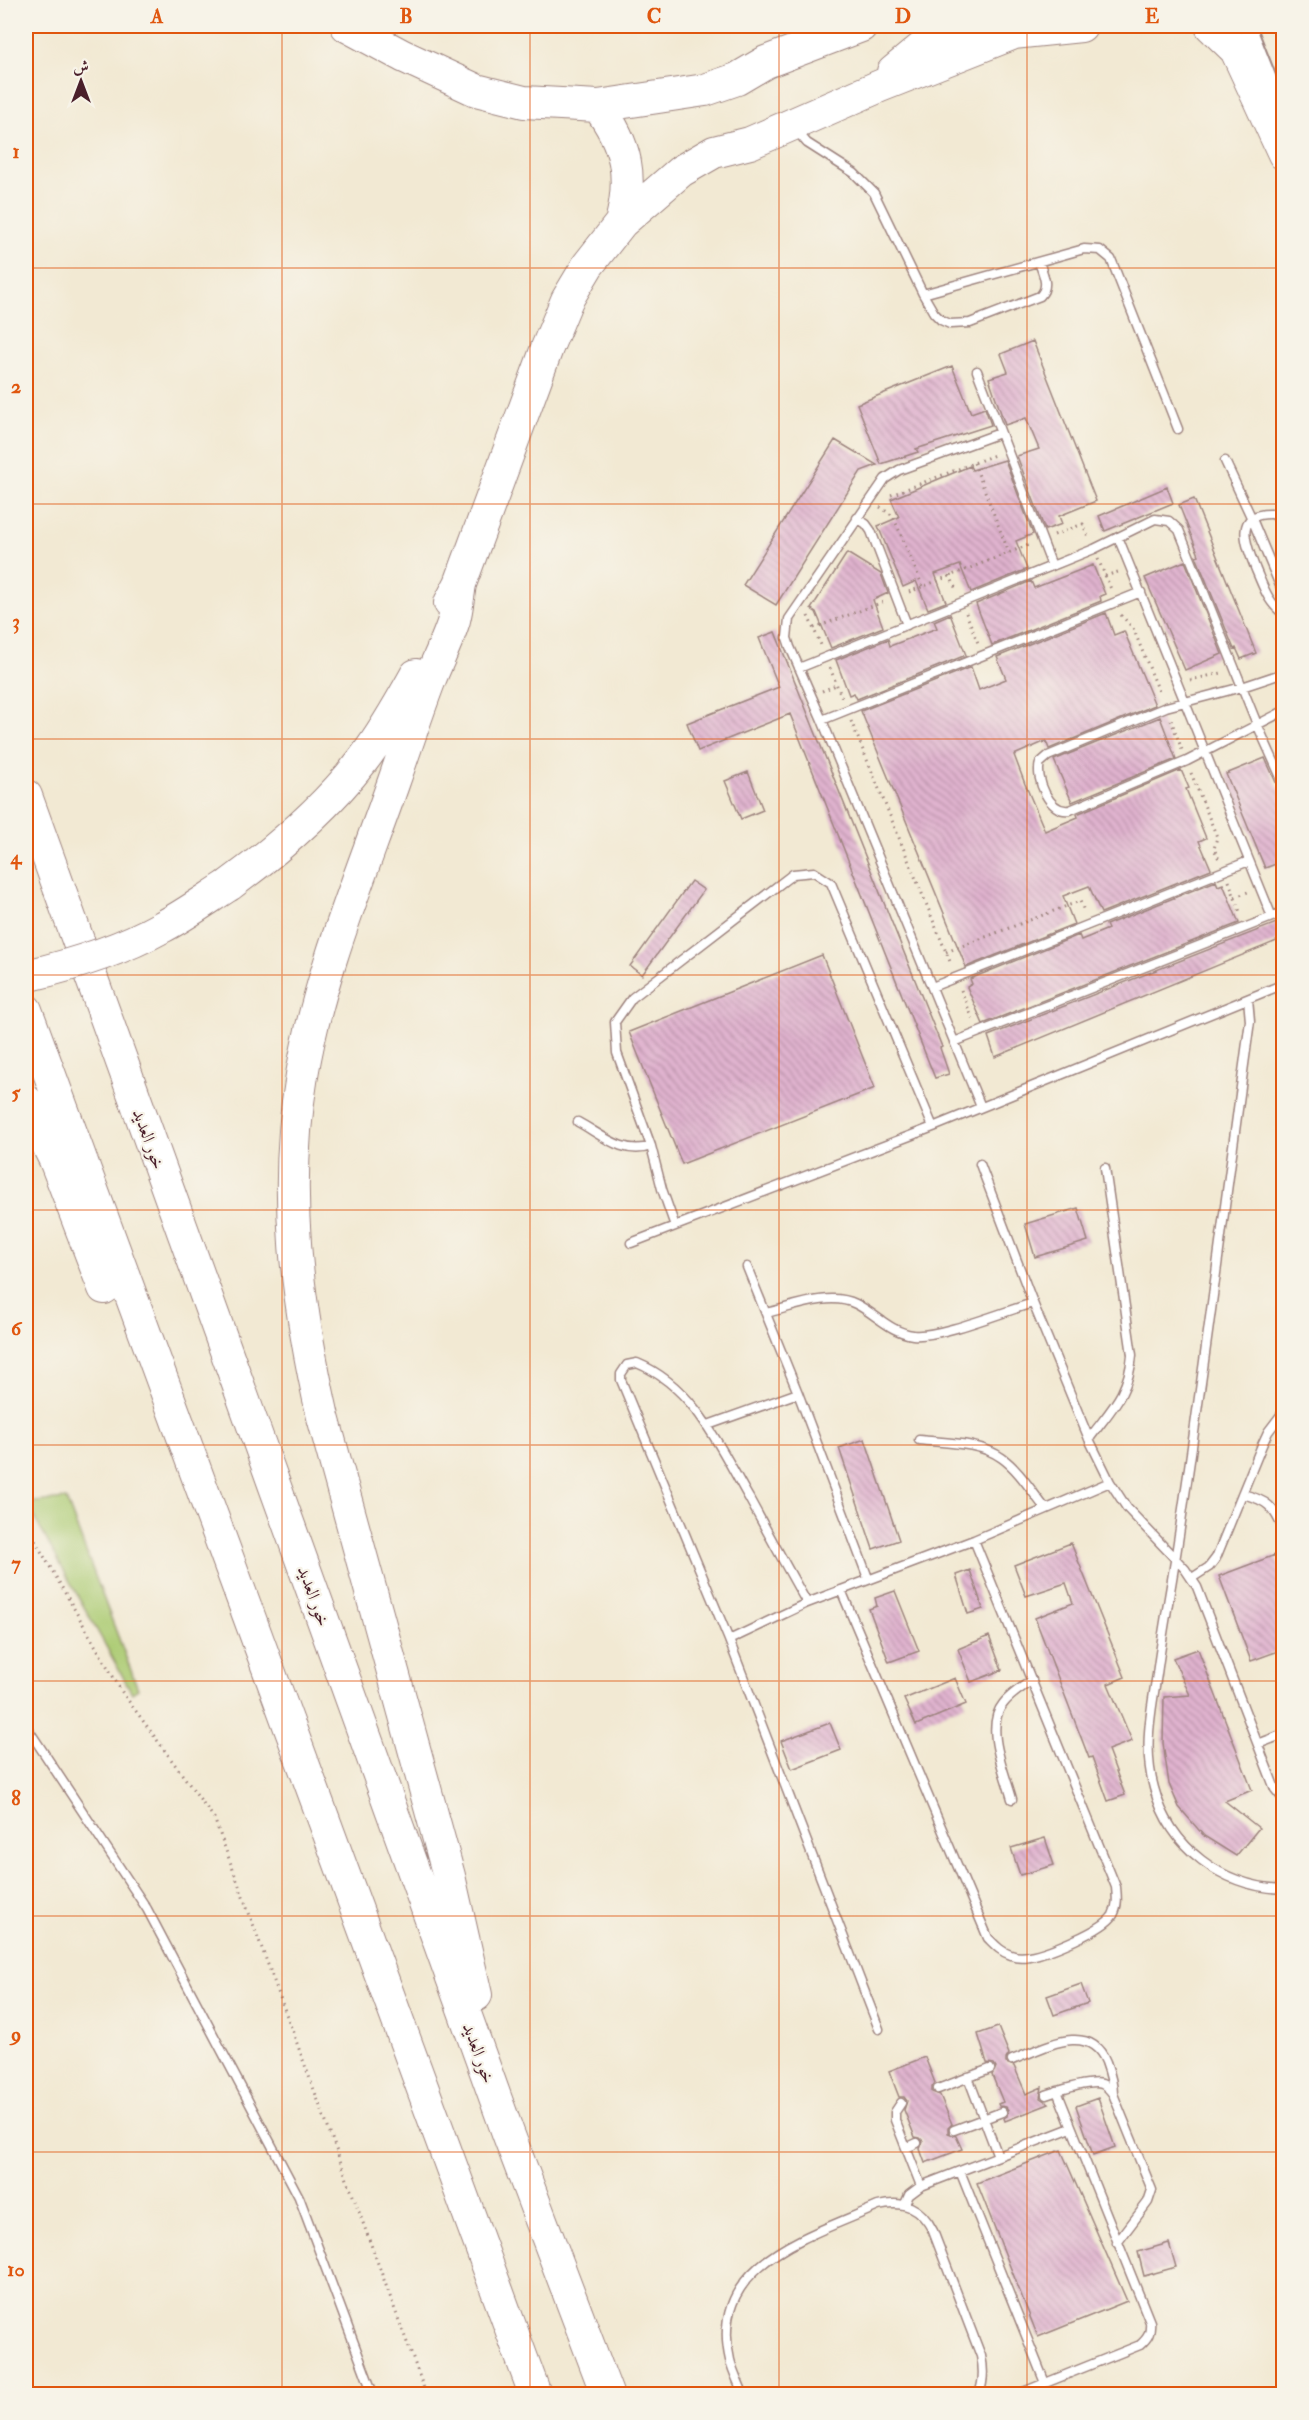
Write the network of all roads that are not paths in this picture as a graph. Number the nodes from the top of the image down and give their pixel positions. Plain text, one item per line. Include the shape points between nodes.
1 (347, 26) edge
2 (861, 26) edge
3 (958, 26) edge
4 (1081, 26) edge
5 (1211, 26) edge
6 (1247, 26) edge
7 (1281, 26) edge
8 (1022, 29) edge
9 (1284, 30) edge
10 (802, 38) edge
11 (880, 86) junction
12 (598, 106) junction
13 (1284, 118) edge
14 (793, 124) junction
15 (1284, 154) edge
16 (621, 223) junction
17 (1039, 262) junction
18 (923, 294) junction
19 (977, 371) dead end
20 (1178, 429) dead end
21 (1000, 433) junction
22 (1225, 461) dead end
23 (857, 518) junction
24 (1252, 519) junction
25 (1284, 523) edge
26 (1118, 537) junction
27 (1052, 566) junction
28 (460, 584) junction
29 (1141, 592) junction
30 (1284, 595) edge
31 (1284, 614) edge
32 (907, 625) junction
33 (799, 668) junction
34 (1284, 673) edge
35 (1242, 687) junction
36 (1185, 702) junction
37 (1284, 711) edge
38 (822, 720) junction
39 (1257, 724) junction
40 (1205, 752) junction
41 (1284, 784) edge
42 (26, 796) edge
43 (1249, 861) junction
44 (1284, 911) edge
45 (1272, 917) junction
46 (26, 976) edge
47 (1284, 984) edge
48 (932, 987) junction
49 (1248, 999) junction
50 (26, 1010) edge
51 (954, 1042) junction
52 (26, 1101) edge
53 (981, 1107) junction
54 (578, 1122) dead end
55 (933, 1127) junction
56 (651, 1146) junction
57 (980, 1164) dead end
58 (1105, 1168) dead end
59 (675, 1226) junction
60 (631, 1243) dead end
61 (747, 1266) dead end
62 (1033, 1303) junction
63 (766, 1313) junction
64 (798, 1393) junction
65 (1284, 1411) edge
66 (708, 1425) junction
67 (1089, 1439) junction
68 (919, 1440) dead end
69 (1110, 1482) junction
70 (1242, 1494) junction
71 (1045, 1508) junction
72 (1284, 1531) edge
73 (974, 1540) junction
74 (1175, 1561) junction
75 (868, 1578) junction
76 (1192, 1578) junction
77 (841, 1590) junction
78 (238, 1592) junction
79 (807, 1603) junction
80 (729, 1640) junction
81 (1032, 1680) junction
82 (26, 1726) edge
83 (1284, 1734) edge
84 (1258, 1744) junction
85 (1012, 1799) dead end
86 (1284, 1800) edge
87 (1284, 1889) edge
88 (879, 2029) dead end
89 (1012, 2060) dead end
90 (990, 2069) dead end
91 (968, 2077) junction
92 (938, 2089) dead end
93 (1057, 2091) junction
94 (1113, 2094) junction
95 (1046, 2095) dead end
96 (901, 2103) dead end
97 (1002, 2112) dead end
98 (984, 2118) junction
99 (1071, 2128) junction
100 (954, 2130) dead end
101 (508, 2133) junction
102 (917, 2143) dead end
103 (906, 2148) junction
104 (998, 2156) junction
105 (960, 2171) junction
106 (921, 2186) junction
107 (904, 2204) junction
108 (1117, 2243) junction
109 (1045, 2383) junction
110 (373, 2394) edge
111 (535, 2394) edge
112 (607, 2394) edge
113 (743, 2394) edge
114 (979, 2394) edge
115 (1018, 2394) edge

1 - 12 highway via 476,90 524,102
2 - 10 highway
3 - 11 highway via 911,55
4 - 8 highway
5 - 15 highway via 1236,51
6 - 13 street
7 - 9 street
8 - 11 highway
10 - 12 highway via 736,79 705,90
11 - 14 highway
12 - 16 highway via 620,142 626,162 628,182
14 - 16 highway via 750,143 714,153 681,171
14 - 18 lane via 807,143 854,173 874,193
16 - 28 highway via 567,300
17 - 18 lane
17 - 18 lane via 1046,283 1043,293 970,323 950,324 941,320
17 - 20 lane via 1092,248 1111,260
19 - 21 lane
21 - 23 lane via 898,470 885,479
21 - 27 lane
22 - 24 lane
23 - 32 lane via 871,531
23 - 33 lane via 789,619 787,638
24 - 25 lane via 1273,514
24 - 30 lane
24 - 31 lane via 1244,531 1246,546 1269,598
26 - 27 lane
26 - 29 lane
26 - 35 lane via 1155,519 1175,525
27 - 32 lane
28 - 46 highway, bridge via 416,675 362,761 276,850 162,927 117,949
28 - 101 highway via 454,619 314,1017 296,1124 294,1236 298,1291 323,1417 449,1876
29 - 36 lane
29 - 38 lane
32 - 33 lane
33 - 38 lane
34 - 35 lane
35 - 36 lane
35 - 39 lane
36 - 40 lane
36 - 40 lane via 1043,758 1039,773 1050,803 1059,810 1070,810
37 - 39 lane
38 - 48 lane
39 - 40 lane
39 - 41 lane
40 - 43 lane
42 - 101 highway, خور العديد
43 - 45 lane
43 - 48 lane
44 - 45 lane
45 - 51 lane
47 - 49 lane
48 - 51 lane
49 - 53 lane
49 - 74 lane via 1248,1033
50 - 78 highway
51 - 53 lane
52 - 78 highway via 55,1160 170,1461
53 - 55 lane
54 - 56 lane via 625,1149
55 - 56 lane via 831,883 814,872 804,872 793,874 632,998 621,1011 615,1022 617,1053
55 - 59 lane
56 - 59 lane
57 - 62 lane
58 - 67 lane via 1132,1355 1130,1376 1122,1395
59 - 60 lane
61 - 63 lane
62 - 63 lane via 929,1335 902,1332 842,1300
62 - 67 lane
63 - 64 lane
64 - 66 lane
64 - 75 lane
65 - 70 lane via 1268,1432
66 - 79 lane
66 - 80 lane via 687,1398 655,1372 637,1363 623,1369 621,1380
67 - 69 lane
68 - 71 lane via 978,1447 1003,1458
69 - 71 lane
69 - 74 lane via 1126,1508
70 - 72 lane via 1266,1502
70 - 76 lane via 1216,1558
71 - 73 lane
73 - 75 lane
73 - 81 lane
74 - 76 lane
74 - 87 lane via 1148,1732 1154,1789 1164,1815 1200,1859 1224,1876
75 - 77 lane
76 - 84 lane
77 - 79 lane
77 - 81 lane via 988,1938 999,1949 1027,1957 1104,1925 1118,1901 1112,1874
78 - 111 highway
79 - 80 lane
80 - 88 lane
81 - 85 lane via 1004,1702 995,1718 994,1732
82 - 110 lane via 147,1909 299,2197
83 - 84 lane
84 - 86 lane via 1275,1789
89 - 94 lane via 1068,2040 1085,2040 1102,2052 1113,2080
90 - 91 lane
91 - 92 lane
91 - 98 lane
93 - 94 lane via 1098,2083
93 - 95 lane
93 - 99 lane
94 - 108 lane via 1152,2190 1148,2202
96 - 103 lane via 894,2116
97 - 98 lane
98 - 100 lane
98 - 104 lane
99 - 104 lane
99 - 108 lane
101 - 112 highway, خور العديد
102 - 103 lane
103 - 106 lane
104 - 105 lane
105 - 106 lane
105 - 109 lane
106 - 107 lane
107 - 113 lane via 878,2206 785,2248 746,2279 737,2294 728,2326 730,2360
107 - 114 lane via 927,2219 937,2242 981,2356 984,2370
108 - 109 lane via 1150,2322 1149,2336 1140,2345
109 - 115 lane

